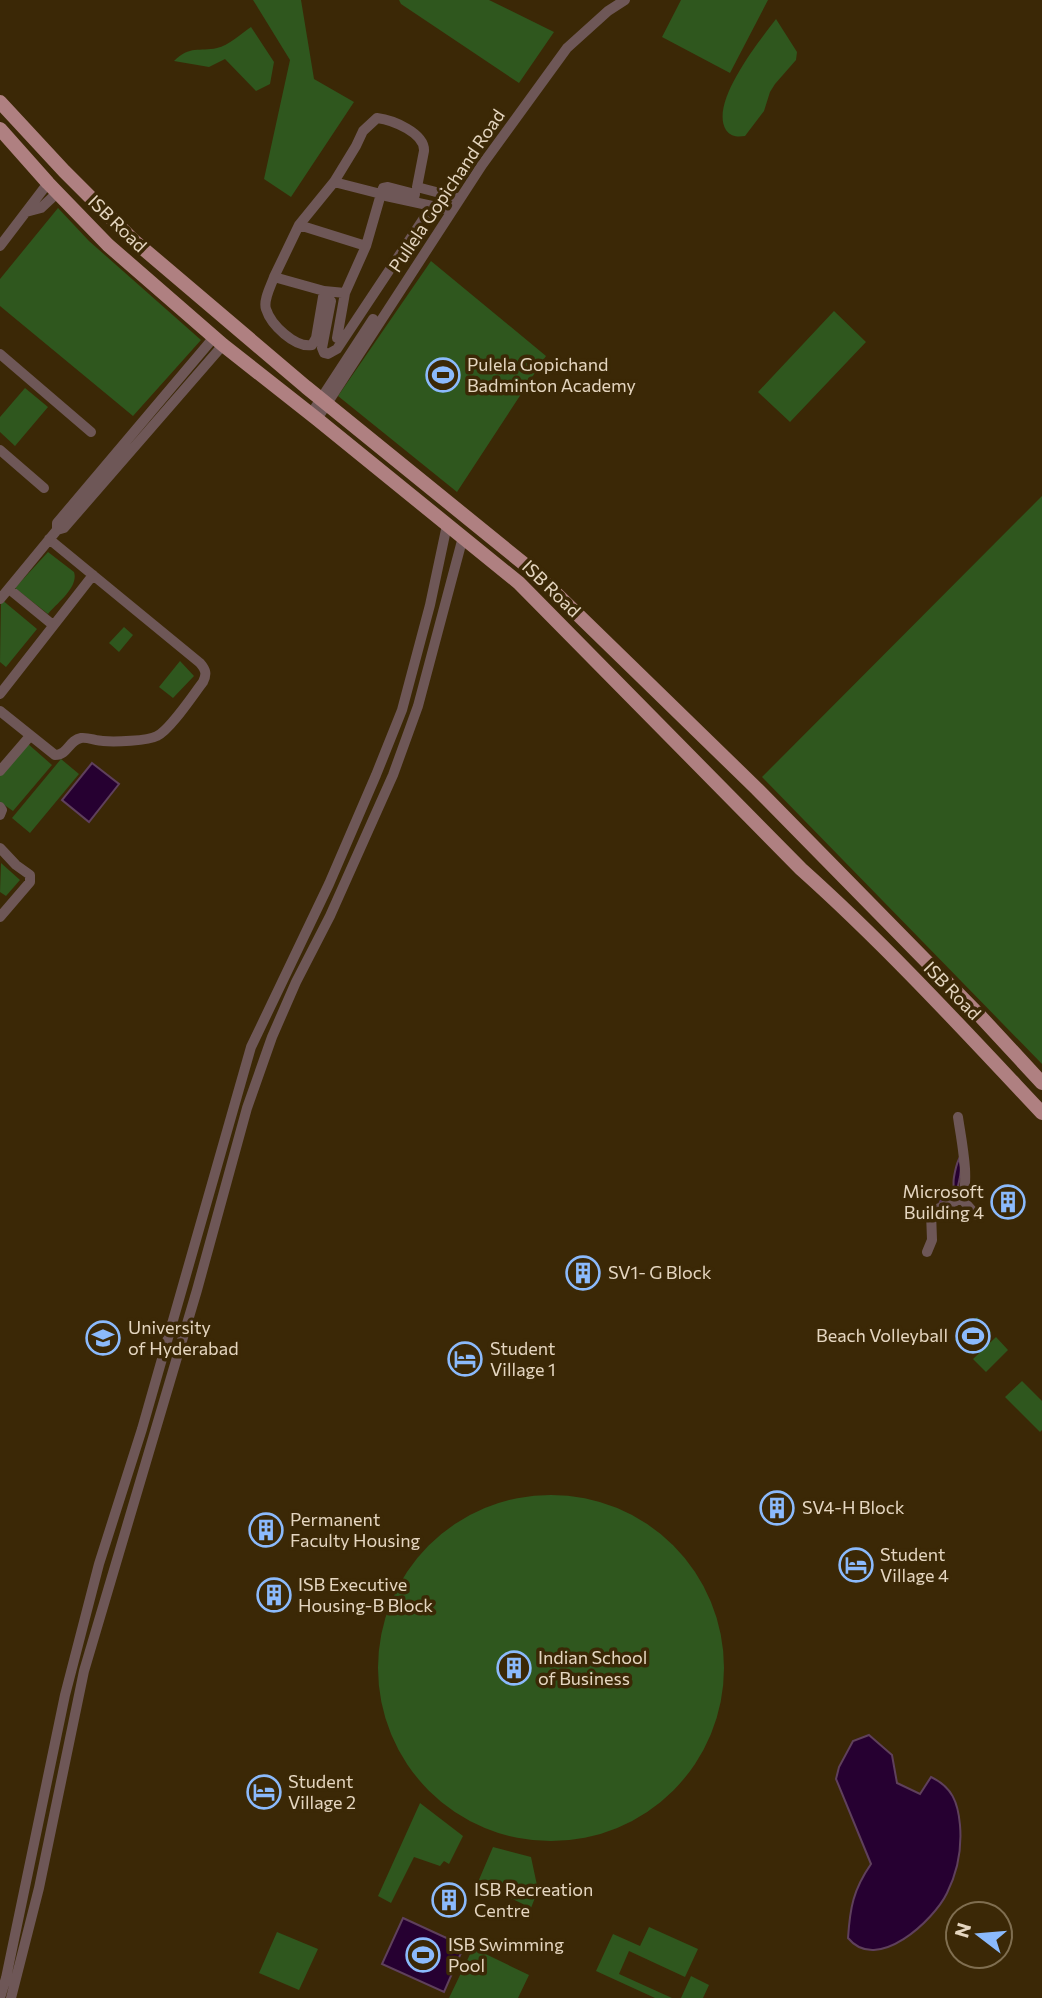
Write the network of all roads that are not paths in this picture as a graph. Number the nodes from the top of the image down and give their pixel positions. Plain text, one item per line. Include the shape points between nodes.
1 (615, 0) edge
2 (625, 0) edge
3 (0, 102) edge
4 (0, 129) edge
5 (334, 182) junction
6 (53, 188) junction
7 (415, 194) junction
8 (383, 195) junction
9 (455, 199) junction
10 (432, 206) junction
11 (299, 225) junction
12 (0, 246) edge
13 (366, 246) junction
14 (413, 266) junction
15 (274, 277) junction
16 (324, 291) junction
17 (345, 293) junction
18 (331, 301) dead end
19 (219, 341) junction
20 (342, 341) junction
21 (0, 354) edge
22 (324, 401) junction
23 (314, 416) junction
24 (91, 432) dead end
25 (0, 450) edge
26 (44, 488) dead end
27 (447, 524) junction
28 (463, 537) junction
29 (49, 540) junction
30 (93, 575) junction
31 (9, 589) junction
32 (0, 599) edge
33 (53, 625) junction
34 (0, 694) edge
35 (0, 711) edge
36 (30, 736) junction
37 (0, 771) edge
38 (0, 807) edge
39 (0, 815) edge
40 (0, 848) edge
41 (0, 918) edge
42 (1042, 1083) edge
43 (1042, 1113) edge
44 (958, 1117) dead end
45 (961, 1198) junction
46 (976, 1215) dead end
47 (927, 1252) dead end
48 (0, 1998) edge
49 (11, 1998) edge

1 - 9 street, Pullela Gopichand Road via 563,44
2 - 9 street, Pullela Gopichand Road via 567,48
3 - 22 main road, ISB Road via 133,240
4 - 6 main road, ISB Road
5 - 7 street via 363,131 377,118 385,119 417,134 425,145
5 - 8 street
5 - 11 street
6 - 12 street via 41,208 26,212
6 - 19 main road, ISB Road via 108,245
7 - 8 street via 386,187
7 - 9 street
7 - 10 street
8 - 13 street
9 - 10 street
9 - 14 street, Pullela Gopichand Road
9 - 14 street, Pullela Gopichand Road
10 - 20 street
11 - 13 street
11 - 15 street
13 - 17 street
14 - 22 street, Pullela Gopichand Road
15 - 16 street
15 - 16 street via 265,307 300,345 314,343
16 - 17 street
17 - 20 street via 337,338
18 - 20 street via 322,351 332,354
19 - 23 main road, ISB Road
19 - 29 street via 64,528
21 - 24 street
22 - 23 street, Pullela Gopichand Road
22 - 42 main road, ISB Road via 534,572 757,789
23 - 27 main road, ISB Road
25 - 26 street
27 - 28 main road, ISB Road
27 - 48 street via 402,710 329,884 251,1047 154,1389 99,1563 65,1695
28 - 43 main road, ISB Road via 519,583
28 - 49 street via 418,706 397,764 296,982 247,1108 84,1671
29 - 30 street
29 - 31 street
30 - 33 street
30 - 36 street via 200,663 206,676 158,736 142,740 81,738 59,755
31 - 32 street
31 - 33 street
33 - 34 street
35 - 36 street
36 - 37 street
38 - 39 street
40 - 41 street via 30,875 30,883
44 - 45 street via 965,1174
45 - 46 street
45 - 47 street via 930,1214 932,1240

